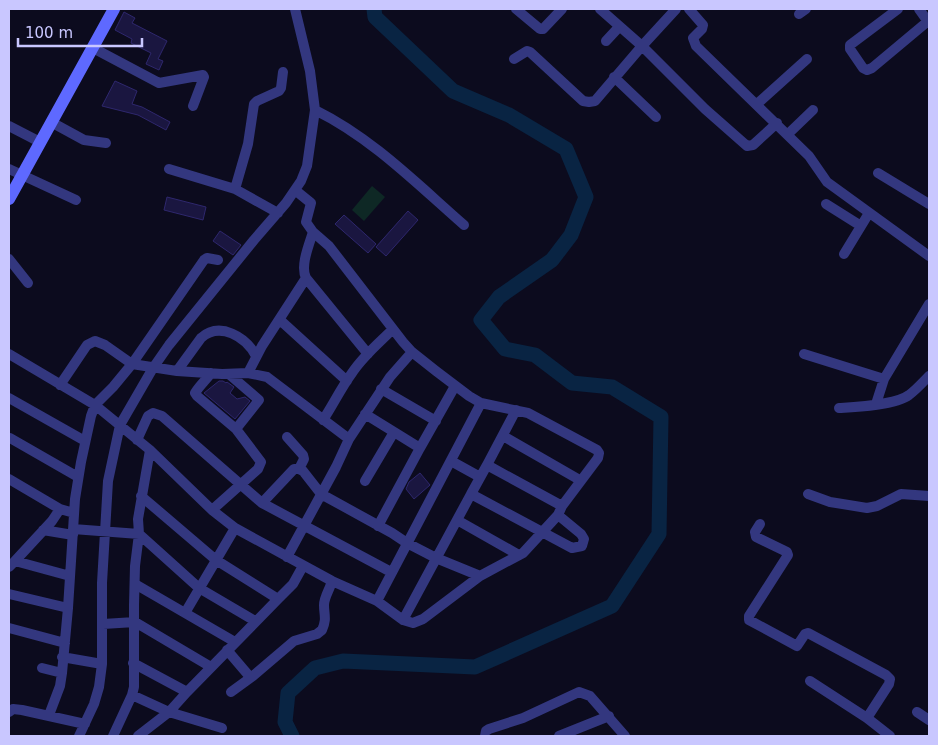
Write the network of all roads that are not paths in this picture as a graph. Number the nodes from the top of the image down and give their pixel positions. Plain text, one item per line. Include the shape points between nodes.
1 (114, 9) edge
2 (295, 9) edge
3 (516, 9) edge
4 (562, 9) edge
5 (600, 9) edge
6 (676, 9) edge
7 (689, 9) edge
8 (898, 9) edge
9 (919, 9) edge
10 (928, 22) edge
11 (619, 26) junction
12 (606, 41) dead end
13 (642, 46) junction
14 (93, 48) junction
15 (514, 59) dead end
16 (807, 59) dead end
17 (283, 72) dead end
18 (614, 77) junction
19 (757, 104) junction
20 (193, 106) dead end
21 (315, 110) junction
22 (813, 110) dead end
23 (656, 116) dead end
24 (51, 122) junction
25 (777, 124) junction
26 (9, 126) edge
27 (788, 134) junction
28 (40, 142) junction
29 (106, 143) dead end
30 (9, 169) edge
31 (169, 169) dead end
32 (878, 173) dead end
33 (22, 175) junction
34 (235, 189) junction
35 (295, 190) junction
36 (9, 200) edge
37 (76, 200) dead end
38 (826, 204) dead end
39 (929, 204) edge
40 (278, 213) junction
41 (869, 213) junction
42 (464, 226) dead end
43 (861, 226) junction
44 (313, 232) junction
45 (844, 254) dead end
46 (929, 256) edge
47 (9, 259) edge
48 (218, 260) dead end
49 (306, 278) junction
50 (28, 283) dead end
51 (929, 304) edge
52 (280, 320) junction
53 (393, 329) junction
54 (412, 352) junction
55 (9, 354) edge
56 (368, 354) junction
57 (804, 354) dead end
58 (256, 356) junction
59 (132, 364) junction
60 (153, 368) junction
61 (177, 371) junction
62 (211, 373) junction
63 (248, 373) junction
64 (230, 374) junction
65 (929, 376) edge
66 (884, 379) junction
67 (347, 381) junction
68 (60, 385) junction
69 (455, 386) junction
70 (381, 389) junction
71 (9, 398) edge
72 (481, 404) junction
73 (876, 404) junction
74 (95, 405) junction
75 (839, 408) dead end
76 (516, 410) junction
77 (365, 414) junction
78 (322, 420) junction
79 (436, 422) junction
80 (120, 425) junction
81 (236, 429) junction
82 (394, 432) junction
83 (503, 436) junction
84 (287, 437) dead end
85 (9, 438) edge
86 (349, 439) junction
87 (137, 440) junction
88 (85, 441) junction
89 (420, 448) junction
90 (150, 450) junction
91 (451, 461) junction
92 (488, 465) junction
93 (299, 468) junction
94 (78, 477) junction
95 (480, 478) junction
96 (9, 479) edge
97 (365, 481) dead end
98 (580, 482) junction
99 (239, 484) junction
100 (321, 494) junction
101 (471, 494) junction
102 (808, 494) dead end
103 (141, 496) junction
104 (929, 496) edge
105 (262, 503) junction
106 (60, 510) junction
107 (212, 510) junction
108 (560, 511) junction
109 (74, 513) junction
110 (457, 520) junction
111 (760, 524) dead end
112 (304, 526) junction
113 (378, 526) junction
114 (235, 528) junction
115 (43, 530) junction
116 (105, 531) junction
117 (73, 532) junction
118 (543, 533) junction
119 (139, 534) junction
120 (407, 543) junction
121 (518, 555) junction
122 (287, 557) junction
123 (436, 558) junction
124 (216, 560) junction
125 (12, 564) edge
126 (303, 566) junction
127 (391, 572) junction
128 (70, 576) junction
129 (480, 576) junction
130 (332, 581) junction
131 (135, 584) junction
132 (198, 588) junction
133 (9, 594) edge
134 (278, 599) junction
135 (377, 601) junction
136 (68, 608) junction
137 (185, 614) junction
138 (403, 620) junction
139 (255, 621) junction
140 (135, 622) junction
141 (103, 624) junction
142 (9, 628) edge
143 (235, 642) junction
144 (65, 643) junction
145 (227, 650) junction
146 (62, 657) junction
147 (133, 663) junction
148 (102, 664) junction
149 (211, 667) junction
150 (42, 668) dead end
151 (62, 673) junction
152 (250, 677) junction
153 (810, 681) dead end
154 (187, 692) junction
155 (231, 692) dead end
156 (132, 695) junction
157 (9, 712) edge
158 (169, 712) junction
159 (917, 712) dead end
160 (49, 715) junction
161 (609, 716) junction
162 (867, 718) junction
163 (929, 720) edge
164 (84, 724) junction
165 (222, 728) dead end
166 (618, 728) junction
167 (564, 735) edge
168 (79, 736) edge
169 (112, 736) edge
170 (138, 736) edge
171 (484, 736) edge
172 (610, 736) edge
173 (625, 736) edge
174 (890, 736) edge

1 - 14 main road
2 - 21 street via 310,71
3 - 4 street via 543,29
5 - 11 street
6 - 13 street
7 - 19 street via 703,25 693,38 694,43
8 - 10 street via 850,45 863,68 872,68
9 - 10 street
11 - 12 street
11 - 13 street
13 - 18 street
13 - 25 street via 747,146 753,145
14 - 20 street via 159,83 203,75
14 - 24 main road
15 - 18 street via 530,52 583,101 595,101
16 - 19 street
17 - 34 street via 279,91 254,104 248,144
18 - 23 street
19 - 25 street
21 - 35 street via 307,166
21 - 42 street via 387,158
22 - 27 street
24 - 28 main road
24 - 29 street via 84,140
25 - 27 street
26 - 28 street
27 - 41 street via 827,182
28 - 33 main road
30 - 33 street
31 - 34 street
32 - 39 street
33 - 36 main road
33 - 37 street
34 - 40 street
35 - 40 street
35 - 44 street via 310,203 306,222
38 - 43 street
40 - 60 street via 184,325
41 - 43 street
41 - 46 street
43 - 45 street
44 - 49 street via 305,267
44 - 53 street via 329,246
47 - 50 street
48 - 59 street via 204,260
49 - 52 street
49 - 56 street
51 - 66 street
52 - 58 street
52 - 67 street
53 - 54 street
53 - 56 street
54 - 69 street
54 - 70 street
55 - 68 street
56 - 67 street
57 - 66 street
58 - 61 street via 232,333 218,331 200,338
58 - 63 street
59 - 60 street
59 - 68 street via 106,345 87,344
59 - 74 street
60 - 61 street
60 - 80 street
61 - 62 street
62 - 64 street
62 - 81 street via 195,393
63 - 64 street
63 - 78 street via 275,382
64 - 81 street via 259,400
65 - 73 street via 909,396
66 - 73 street
67 - 78 street
68 - 74 street
69 - 72 street
69 - 79 street
70 - 77 street
70 - 79 street
71 - 88 street
72 - 76 street
72 - 91 street
73 - 75 street
74 - 80 street
74 - 88 street
76 - 83 street
76 - 98 street via 528,412 597,450 598,458
77 - 82 street
77 - 86 street
78 - 86 street
79 - 89 street
80 - 87 street
80 - 116 street via 108,480
81 - 99 street via 262,462
82 - 89 street
82 - 97 street
83 - 92 street
83 - 98 street
84 - 93 street via 303,455
85 - 94 street
86 - 100 street
87 - 90 street
87 - 99 street via 148,416 153,413 162,416
88 - 94 street
89 - 113 street
90 - 103 street
90 - 107 street
91 - 95 street
91 - 120 street
92 - 95 street
92 - 108 street
93 - 100 street
93 - 105 street via 294,469
94 - 109 street
95 - 101 street
96 - 106 street
98 - 108 street
99 - 105 street
99 - 107 street
100 - 112 street
100 - 113 street
101 - 110 street
101 - 118 street
102 - 104 street via 830,502 867,508 901,494
103 - 119 street
103 - 124 street
105 - 112 street
106 - 109 street
106 - 115 street
107 - 114 street
108 - 118 street
108 - 118 street via 581,534 584,539 582,546 572,548
109 - 117 street
110 - 121 street
110 - 123 street
111 - 162 street via 756,537 788,555 749,620 797,646 808,633 886,675 890,679 889,684
112 - 122 street
112 - 127 street
113 - 120 street
114 - 122 street
114 - 124 street
115 - 117 street
115 - 125 street
116 - 117 street
116 - 119 street
116 - 141 street
117 - 128 street
118 - 121 street
119 - 131 street
119 - 132 street
120 - 123 street
120 - 127 street
121 - 129 street
122 - 126 street
123 - 129 street
123 - 138 street
124 - 132 street
124 - 134 street
125 - 128 street
126 - 130 street
126 - 134 street via 293,584
127 - 135 street
128 - 136 street
129 - 138 street via 423,619 412,624
130 - 135 street
130 - 152 street via 325,601 322,630 294,640
131 - 137 street
131 - 140 street
132 - 137 street
132 - 139 street
133 - 136 street
134 - 139 street
135 - 138 street
136 - 144 street
137 - 143 street
139 - 143 street
140 - 141 street
140 - 147 street
140 - 149 street
141 - 148 street
142 - 144 street
143 - 145 street
144 - 146 street
145 - 149 street
145 - 152 street
146 - 148 street
146 - 151 street
147 - 154 street
147 - 156 street
148 - 164 street via 97,696
149 - 154 street
150 - 151 street
151 - 160 street
152 - 155 street
153 - 162 street
154 - 158 street
156 - 158 street
156 - 169 street
157 - 160 street via 22,710
158 - 165 street
158 - 170 street
159 - 163 street
160 - 164 street
161 - 166 street
161 - 167 street
161 - 171 street via 590,696 579,692 523,718 489,729
162 - 174 street
164 - 168 street
166 - 172 street
166 - 173 street

